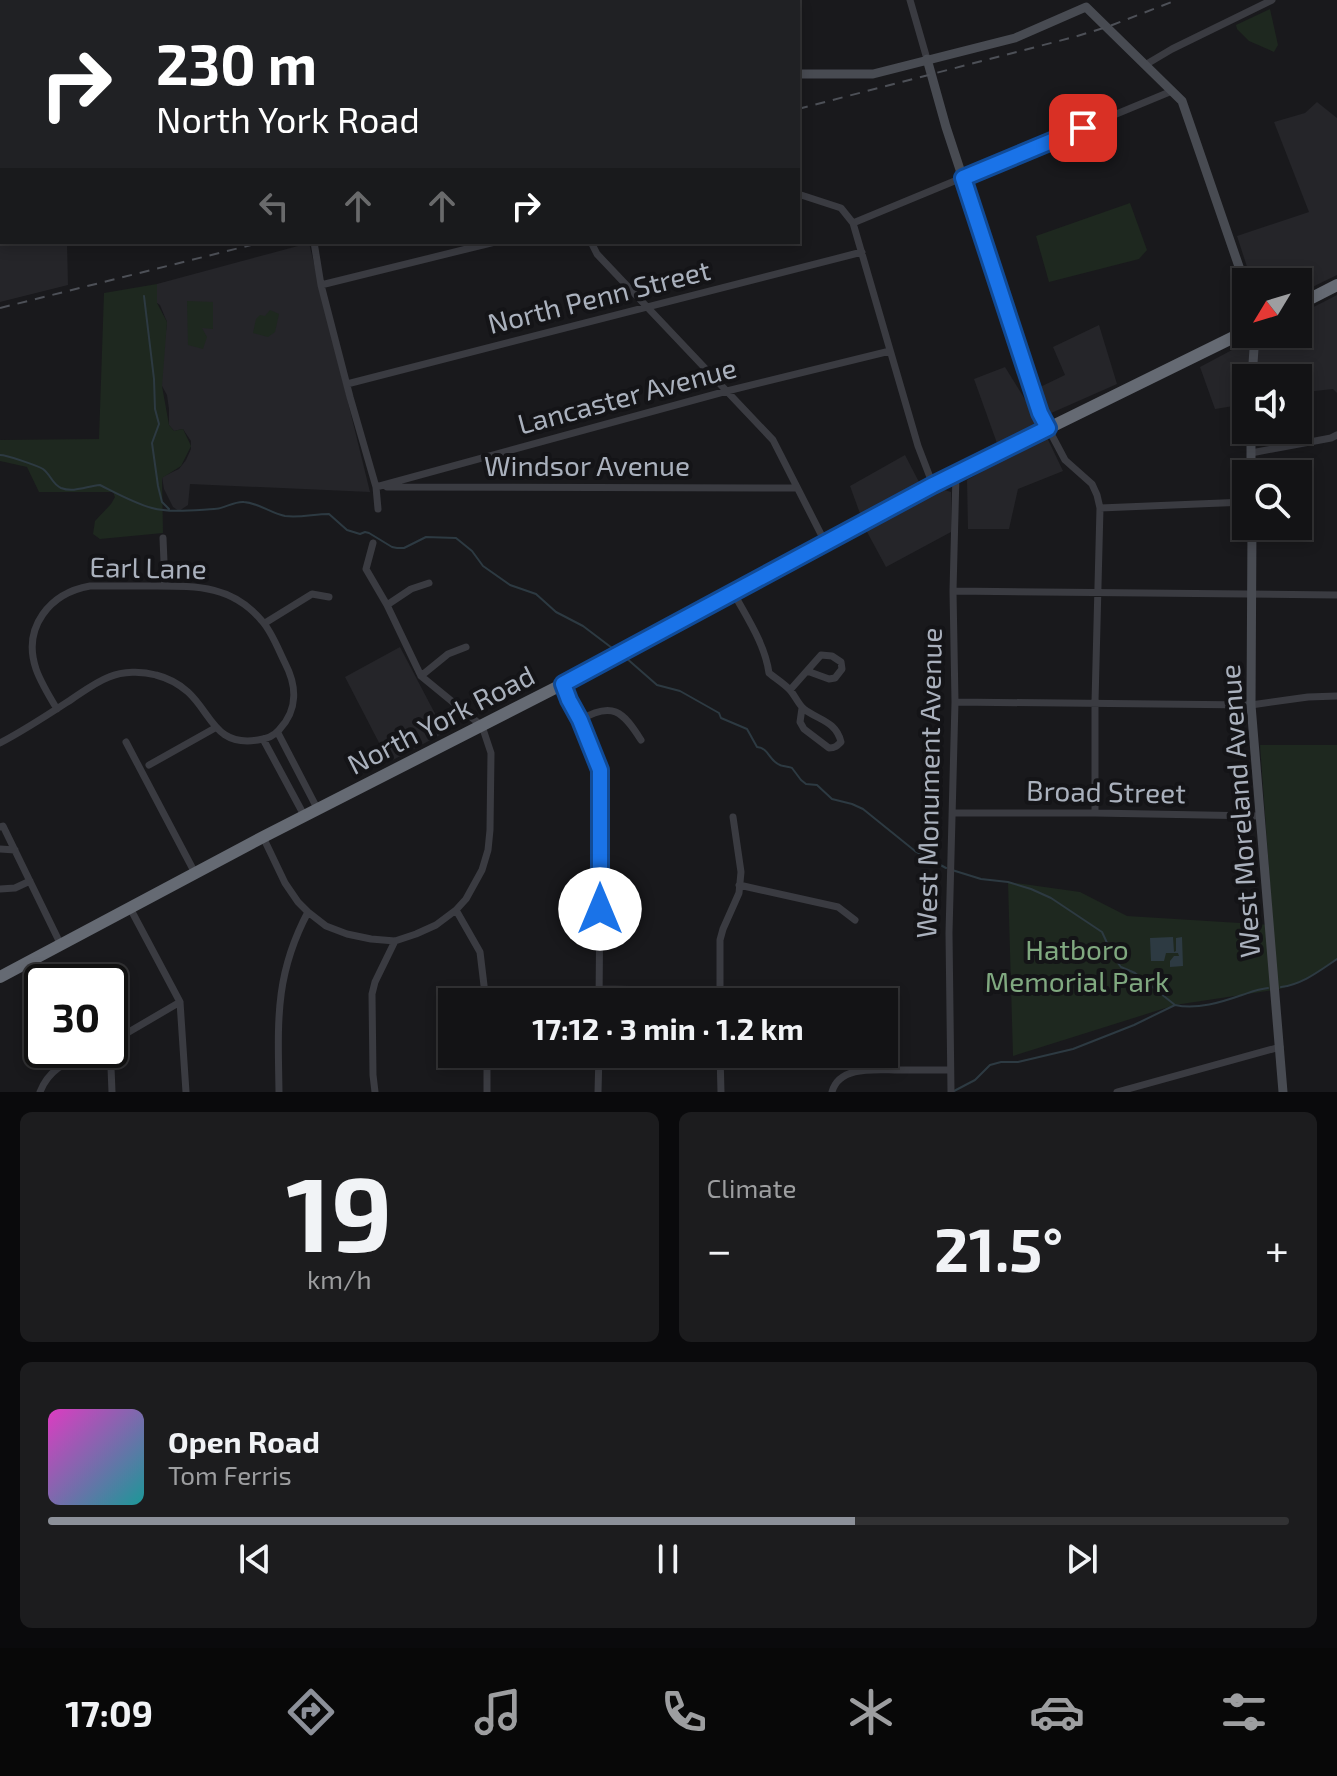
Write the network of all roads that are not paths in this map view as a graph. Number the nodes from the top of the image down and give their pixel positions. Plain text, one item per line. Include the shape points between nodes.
1 (911, 0) edge
2 (1272, 0) edge
3 (1082, 4) edge
4 (927, 59) junction
5 (1145, 65) junction
6 (800, 74) edge
7 (1172, 91) junction
8 (963, 178) junction
9 (800, 195) edge
10 (853, 223) junction
11 (314, 244) edge
12 (487, 244) edge
13 (592, 244) edge
14 (862, 252) junction
15 (1239, 268) edge
16 (321, 285) junction
17 (1337, 285) edge
18 (1312, 298) edge
19 (647, 308) junction
20 (1232, 338) edge
21 (890, 351) junction
22 (347, 384) junction
23 (727, 391) junction
24 (1048, 428) junction
25 (1337, 435) edge
26 (1251, 444) edge
27 (1251, 453) junction
28 (1251, 460) edge
29 (956, 474) junction
30 (933, 485) junction
31 (376, 487) junction
32 (797, 488) junction
33 (1232, 503) edge
34 (1100, 508) junction
35 (378, 509) dead end
36 (163, 538) dead end
37 (1252, 540) edge
38 (373, 543) dead end
39 (826, 544) junction
40 (429, 583) dead end
41 (165, 586) junction
42 (953, 591) junction
43 (733, 592) junction
44 (1097, 592) junction
45 (1337, 595) edge
46 (1251, 596) junction
47 (329, 597) dead end
48 (387, 605) junction
49 (265, 623) junction
50 (466, 647) dead end
51 (807, 671) junction
52 (421, 676) junction
53 (563, 684) junction
54 (790, 690) junction
55 (1337, 696) edge
56 (955, 702) junction
57 (1095, 702) junction
58 (1251, 705) junction
59 (802, 708) junction
60 (57, 709) junction
61 (580, 720) junction
62 (482, 726) junction
63 (215, 728) junction
64 (278, 733) junction
65 (263, 739) junction
66 (641, 740) dead end
67 (126, 742) dead end
68 (0, 743) edge
69 (149, 765) dead end
70 (318, 810) junction
71 (952, 813) junction
72 (1095, 813) junction
73 (1259, 816) junction
74 (305, 817) junction
75 (733, 817) dead end
76 (0, 827) edge
77 (263, 837) junction
78 (0, 849) edge
79 (15, 850) junction
80 (195, 873) junction
81 (30, 881) junction
82 (739, 885) junction
83 (0, 889) edge
84 (130, 908) junction
85 (456, 910) junction
86 (308, 912) junction
87 (855, 920) dead end
88 (395, 941) junction
89 (61, 945) junction
90 (0, 977) edge
91 (484, 988) edge
92 (599, 988) edge
93 (720, 988) edge
94 (180, 1002) junction
95 (128, 1032) edge
96 (1280, 1047) junction
97 (57, 1068) edge
98 (111, 1068) edge
99 (487, 1068) edge
100 (599, 1068) edge
101 (720, 1068) edge
102 (949, 1070) junction
103 (1158, 1081) junction
104 (40, 1092) edge
105 (112, 1092) edge
106 (186, 1092) edge
107 (279, 1092) edge
108 (375, 1092) edge
109 (487, 1092) edge
110 (598, 1092) edge
111 (721, 1092) edge
112 (832, 1092) edge
113 (951, 1092) edge
114 (1117, 1092) edge
115 (1161, 1092) edge
116 (1283, 1092) edge

1 - 4 street
2 - 5 street
3 - 4 street via 1015,38
3 - 5 street
4 - 6 street via 873,74
4 - 8 street
5 - 7 street
7 - 8 street
7 - 15 street via 1182,101
8 - 10 street
8 - 24 street
9 - 10 street via 841,208
10 - 14 street
11 - 16 street
12 - 16 street
13 - 19 street
14 - 19 street, North Penn Street
14 - 21 street
16 - 22 street
17 - 18 highway
19 - 22 street, North Penn Street
19 - 23 street
20 - 24 highway, North York Road
21 - 23 street, Lancaster Avenue
21 - 30 street
22 - 31 street
23 - 31 street, Lancaster Avenue
23 - 32 street via 773,440
24 - 29 highway, North York Road
24 - 34 street via 1068,465 1092,484
25 - 27 street
26 - 27 street
27 - 28 street
29 - 30 highway, North York Road
29 - 42 street, West Monument Avenue
30 - 39 highway, North York Road
31 - 32 street, Windsor Avenue
31 - 35 street
32 - 39 street
33 - 34 street
34 - 44 street
36 - 41 street
37 - 46 street, West Moreland Avenue
38 - 48 street via 366,569
39 - 43 highway, North York Road
40 - 48 street
41 - 49 street, Earl Lane via 224,593
41 - 60 street, Earl Lane via 90,586 61,595 49,605 40,617 33,648 35,666
42 - 44 street
42 - 56 street, West Monument Avenue
43 - 53 highway, North York Road
43 - 54 street via 761,645 769,673
44 - 46 street
44 - 57 street
45 - 46 street
46 - 58 street, West Moreland Avenue
47 - 49 street via 312,594
48 - 52 street
49 - 64 street, Earl Lane via 294,685 292,709
50 - 52 street
51 - 51 street via 821,655 841,662 835,678
51 - 54 street
52 - 62 street
53 - 61 street
53 - 62 highway, North York Road
54 - 59 street
55 - 58 street
56 - 57 street
56 - 71 street, West Monument Avenue
57 - 58 street
57 - 72 street
58 - 73 street, West Moreland Avenue
59 - 59 street via 834,728 841,742 829,748 804,729
60 - 63 street via 111,676 152,674 189,693
60 - 68 street
61 - 66 street via 599,710 618,712
61 - 92 street via 601,777
62 - 70 highway, North York Road
62 - 85 street via 491,753 488,850 472,890
63 - 65 street via 238,740
63 - 69 street
64 - 65 street
64 - 70 street
65 - 74 street
67 - 80 street
70 - 74 highway, North York Road
71 - 72 street, Broad Street
71 - 102 street, West Monument Avenue
72 - 73 street, Broad Street
73 - 96 street, West Moreland Avenue
74 - 77 highway, North York Road
75 - 82 street
76 - 79 street
77 - 80 highway, North York Road
77 - 86 street via 285,883
78 - 79 street
79 - 81 street
80 - 84 highway, North York Road
81 - 83 street
81 - 89 street
82 - 87 street via 838,907
82 - 93 street via 720,940
84 - 89 highway, North York Road
84 - 94 street
85 - 88 street via 436,925
85 - 91 street via 480,952
86 - 88 street via 347,934
86 - 107 street via 281,986
88 - 108 street via 372,994
89 - 90 highway, North York Road
94 - 95 street
94 - 106 street
96 - 103 street
96 - 116 street, West Moreland Avenue
97 - 104 street
98 - 105 street
99 - 109 street
100 - 110 street
101 - 111 street
102 - 112 street via 854,1072 836,1082
102 - 113 street, West Monument Avenue
103 - 114 street
103 - 115 street

